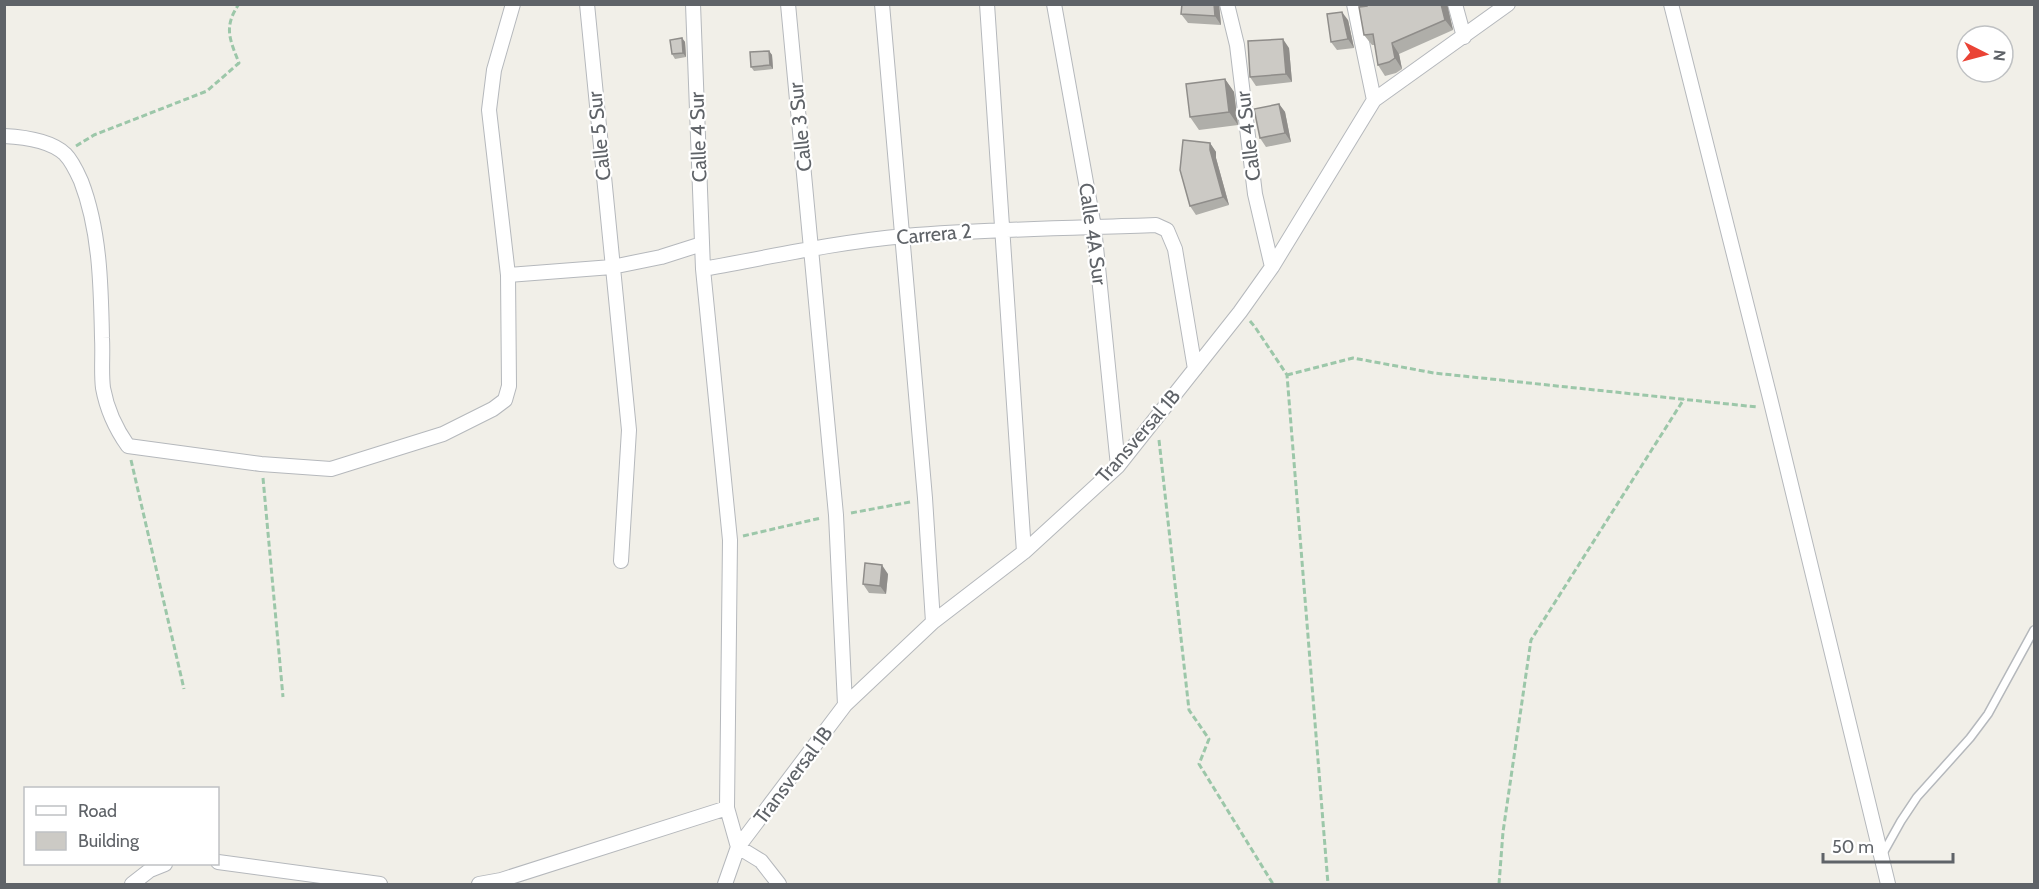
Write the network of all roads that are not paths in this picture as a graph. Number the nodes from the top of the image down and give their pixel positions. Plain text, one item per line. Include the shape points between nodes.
1 (513, 4) edge
2 (586, 4) edge
3 (693, 4) edge
4 (788, 4) edge
5 (882, 4) edge
6 (987, 4) edge
7 (1054, 4) edge
8 (1227, 4) edge
9 (1354, 4) edge
10 (1455, 4) edge
11 (1508, 4) edge
12 (1671, 4) edge
13 (1464, 37) junction
14 (1374, 100) junction
15 (4, 136) edge
16 (1094, 227) junction
17 (1001, 229) junction
18 (903, 236) junction
19 (702, 244) junction
20 (812, 249) junction
21 (612, 267) junction
22 (1272, 267) junction
23 (703, 269) junction
24 (508, 275) junction
25 (1194, 369) junction
26 (1118, 466) junction
27 (1024, 552) junction
28 (621, 561) dead end
29 (933, 622) junction
30 (2034, 630) edge
31 (845, 705) junction
32 (727, 808) junction
33 (738, 847) junction
34 (1881, 856) junction
35 (219, 862) edge
36 (162, 865) edge
37 (132, 885) edge
38 (380, 885) edge
39 (478, 885) edge
40 (725, 885) edge
41 (779, 885) edge
42 (1888, 885) edge

1 - 24 street via 494,70 489,110
2 - 21 street, Calle 5 Sur
3 - 19 street, Calle 4 Sur
4 - 20 street, Calle 3 Sur
5 - 18 street
6 - 17 street
7 - 16 street, Calle 4A Sur
8 - 22 street, Calle 4 Sur via 1237,45 1255,194
9 - 14 street
10 - 13 street
11 - 13 street, Transversal 1B
12 - 34 street
13 - 14 street, Transversal 1B
14 - 22 street, Transversal 1B
15 - 24 street via 46,143 65,154 77,171 94,226 104,389 114,425 128,446 331,469 443,434 505,400 509,386
16 - 17 street, Carrera 2
16 - 25 street, Carrera 2 via 1155,225 1167,230 1175,249
16 - 26 street, Calle 4A Sur
17 - 18 street, Carrera 2
17 - 27 street
18 - 20 street, Carrera 2
18 - 29 street
19 - 21 street
19 - 23 street, Calle 4 Sur
20 - 23 street, Carrera 2
20 - 31 street, Calle 3 Sur via 837,515
21 - 24 street
21 - 28 street, Calle 5 Sur via 628,430
22 - 25 street, Transversal 1B
23 - 32 street, Calle 4 Sur via 730,540
25 - 26 street, Transversal 1B
26 - 27 street, Transversal 1B
27 - 29 street, Transversal 1B
29 - 31 street, Transversal 1B
30 - 34 lane via 1988,714 1917,797
31 - 33 street, Transversal 1B
32 - 33 street, Calle 4 Sur
32 - 39 street
33 - 40 street, Transversal 1B
33 - 41 street via 761,861
34 - 42 street
35 - 38 street
36 - 37 street

